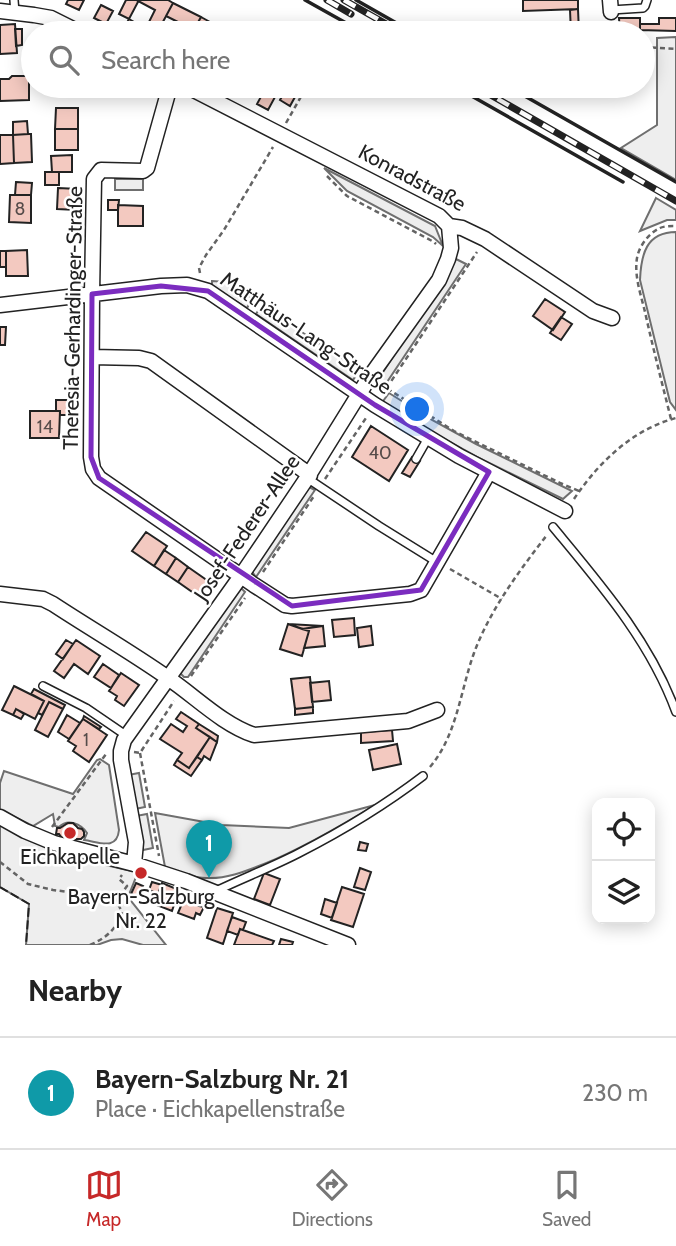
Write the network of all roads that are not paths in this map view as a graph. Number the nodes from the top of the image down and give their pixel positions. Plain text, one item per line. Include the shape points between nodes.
1 (647, 0) edge
2 (611, 7) edge
3 (10, 8) edge
4 (55, 21) edge
5 (167, 98) edge
6 (210, 98) edge
7 (449, 226) junction
8 (92, 294) junction
9 (0, 305) edge
10 (612, 318) dead end
11 (92, 357) junction
12 (359, 394) junction
13 (428, 438) junction
14 (416, 458) dead end
15 (489, 472) junction
16 (309, 476) junction
17 (565, 511) road end
18 (554, 527) road end
19 (438, 562) junction
20 (241, 576) junction
21 (0, 594) edge
22 (168, 678) junction
23 (43, 686) dead end
24 (437, 710) dead end
25 (676, 712) edge
26 (128, 736) junction
27 (423, 776) road end
28 (0, 817) edge
29 (139, 866) junction
30 (215, 892) junction
31 (348, 945) edge

1 - 2 lane via 643,8
3 - 4 street
5 - 8 street, Theresia-Gerhardinger-Straße via 147,168 101,170 94,179
6 - 7 street, Konradstraße via 439,216
7 - 10 street, Konradstraße via 485,239 593,311
7 - 12 street, Josef-Federer-Allee via 451,248 439,279
8 - 9 street, Matthäus-Lang-Straße
8 - 11 street, Theresia-Gerhardinger-Straße
8 - 12 street, Matthäus-Lang-Straße via 161,286 200,288
11 - 16 street via 151,361
11 - 20 street, Theresia-Gerhardinger-Straße via 91,457 99,478
12 - 13 street, Matthäus-Lang-Straße
12 - 16 street, Josef-Federer-Allee
13 - 14 lane
13 - 15 street, Matthäus-Lang-Straße
15 - 17 street, Matthäus-Lang-Straße
15 - 19 street, Theresia-Gerhardinger-Straße
16 - 19 lane
16 - 20 street, Josef-Federer-Allee
18 - 25 lane via 631,624
19 - 20 street, Theresia-Gerhardinger-Straße via 421,590 410,594 292,606
20 - 22 street, Josef-Federer-Allee
21 - 22 street via 53,604
22 - 24 street via 222,718 254,735 408,721
22 - 26 street, Josef-Federer-Allee
23 - 26 lane
26 - 29 street, Josef-Federer-Allee via 121,751
27 - 30 lane via 309,848
28 - 29 street via 76,850
29 - 30 street
30 - 31 street

